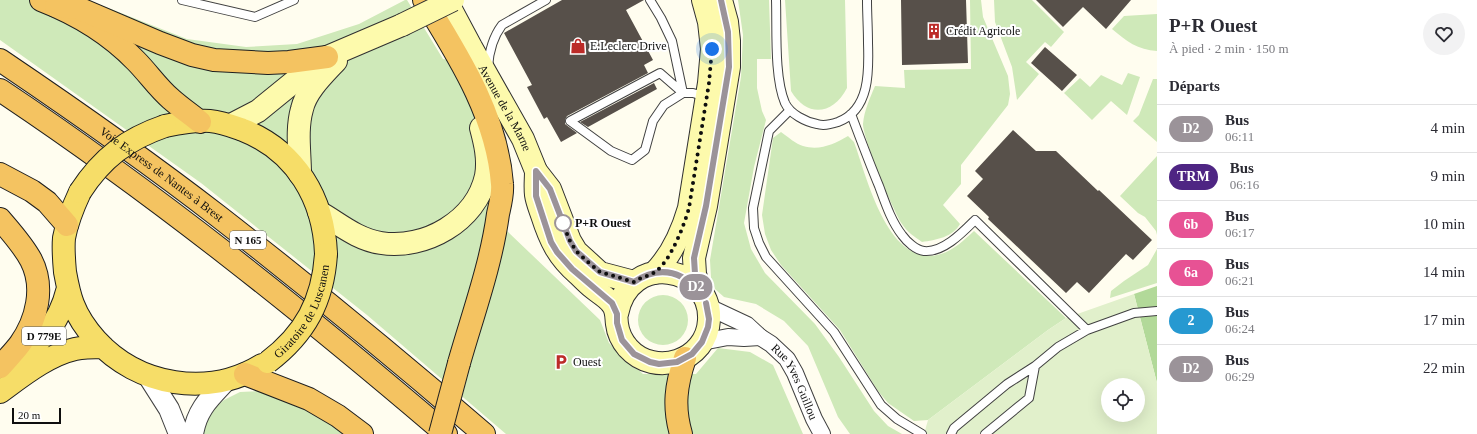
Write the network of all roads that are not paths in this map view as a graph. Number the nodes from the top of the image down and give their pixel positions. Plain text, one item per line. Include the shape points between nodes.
1 (182, 0) edge
2 (294, 0) edge
3 (422, 0) edge
4 (437, 0) edge
5 (446, 0) edge
6 (453, 0) edge
7 (546, 0) edge
8 (650, 0) edge
9 (704, 0) edge
10 (721, 0) edge
11 (776, 0) edge
12 (867, 0) edge
13 (49, 3) edge
14 (366, 41) junction
15 (471, 47) junction
16 (327, 57) junction
17 (0, 60) edge
18 (488, 76) junction
19 (0, 90) edge
20 (683, 93) junction
21 (707, 97) junction
22 (790, 110) junction
23 (851, 114) junction
24 (200, 122) junction
25 (231, 125) junction
26 (536, 171) junction
27 (0, 174) edge
28 (300, 174) junction
29 (319, 212) junction
30 (0, 219) edge
31 (67, 225) junction
32 (654, 273) junction
33 (634, 282) junction
34 (68, 288) junction
35 (703, 297) junction
36 (1157, 311) edge
37 (617, 314) junction
38 (1087, 330) junction
39 (760, 337) junction
40 (702, 342) junction
41 (103, 347) junction
42 (685, 358) junction
43 (1035, 366) junction
44 (0, 367) edge
45 (148, 376) junction
46 (236, 377) junction
47 (0, 392) edge
48 (179, 434) edge
49 (193, 434) edge
50 (362, 434) edge
51 (440, 434) edge
52 (446, 434) edge
53 (484, 434) edge
54 (681, 434) edge
55 (822, 434) edge
56 (922, 434) edge
57 (951, 434) edge
58 (985, 434) edge

1 - 2 lane via 256,17
3 - 29 main road via 478,117 487,152 486,176 474,203 452,226 431,238 398,244 381,243 354,235
3 - 51 highway, bridge via 455,50 472,83 495,138 502,186 495,237
4 - 15 main road, Avenue de la Marne
5 - 15 main road, Avenue de la Marne
6 - 14 main road, bridge
7 - 18 lane via 502,25 489,54
8 - 20 lane via 672,41
9 - 21 main road via 712,49
10 - 35 main road via 727,22 729,67 706,206 694,258 695,274
11 - 22 lane via 778,78 785,103
12 - 23 lane via 869,72 866,90 859,105
13 - 16 highway via 78,8 160,43 214,60 268,63
13 - 24 highway via 93,26 121,46 170,99
14 - 16 main road
14 - 28 main road via 335,62 308,95 299,124
15 - 18 main road, Avenue de la Marne
16 - 25 main road via 258,111
17 - 53 highway, Voie Express de Nantes à Brest / N 165 via 217,215
18 - 26 main road, Avenue de la Marne via 523,139
19 - 52 highway, Voie Express de Nantes à Brest / N 165 via 197,230
20 - 20 lane via 660,73 570,121 611,150 632,160 645,150 653,121 664,105
20 - 21 lane
21 - 32 main road via 689,208 671,252
22 - 23 lane via 818,125 833,124
22 - 56 lane via 769,131 753,208 754,228 759,243 766,257 834,332 881,405
23 - 38 lane via 890,216 902,236 914,247 924,251 938,248 962,233 975,220
24 - 25 main road, Giratoire de Luscanen
24 - 31 main road, Giratoire de Luscanen, bridge via 165,126 136,137 111,155 80,192
25 - 28 main road, Giratoire de Luscanen via 272,146
26 - 33 main road, Avenue de la Marne via 550,189 576,251 600,272
26 - 37 main road, Avenue de la Marne via 536,196 554,247 572,269 612,303
27 - 31 highway via 47,202
28 - 29 main road, Giratoire de Luscanen
29 - 46 main road, Giratoire de Luscanen, bridge via 326,254 322,282 313,309 289,344 268,362
30 - 44 highway via 31,260 38,285 31,325 20,344
31 - 34 main road, Giratoire de Luscanen via 64,252
32 - 33 main road
32 - 35 main road via 665,272 680,276 693,284
33 - 37 main road via 622,296
34 - 41 main road, Giratoire de Luscanen via 81,320
34 - 44 main road, D 779E via 64,304 51,328 25,353
35 - 39 street, Rue Yves Guillou via 715,310 747,325
35 - 40 main road via 709,319
36 - 38 lane via 1134,313
37 - 42 main road via 622,340 642,359 668,364
38 - 43 lane via 1058,347
39 - 40 street, Rue Yves Guillou via 728,337
39 - 55 street, Rue Yves Guillou via 787,359
40 - 42 main road
41 - 45 main road, Giratoire de Luscanen via 116,359
41 - 47 main road, D 779E via 74,349 61,354 35,367
42 - 54 highway via 678,382 676,406
43 - 57 lane via 1007,384 954,428
43 - 58 lane via 1030,398
45 - 46 main road, Giratoire de Luscanen via 187,384
45 - 48 street via 169,409
46 - 49 street via 205,403 197,416
46 - 50 highway via 309,399

